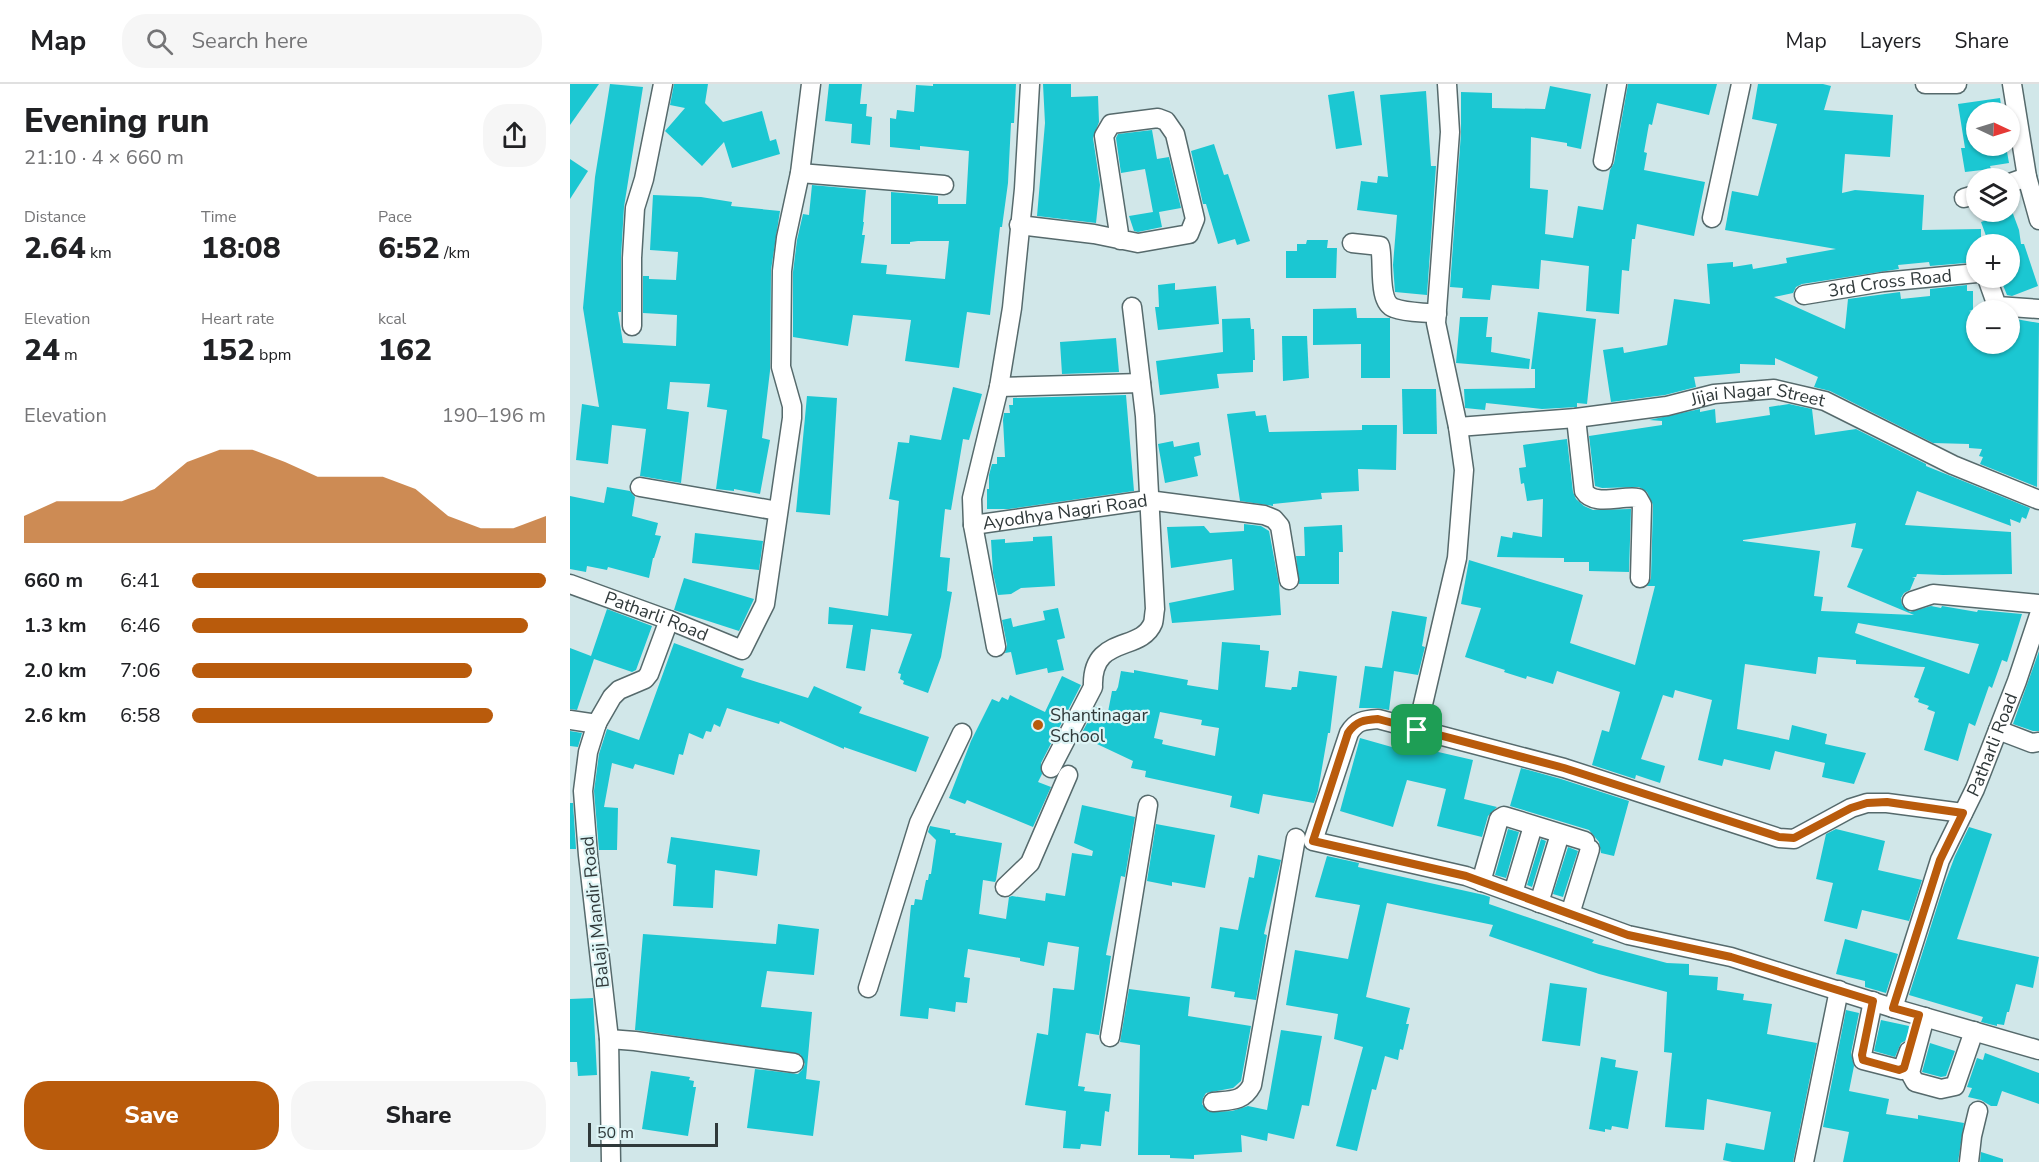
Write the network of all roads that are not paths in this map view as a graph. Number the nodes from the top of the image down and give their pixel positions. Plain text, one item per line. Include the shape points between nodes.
1 (663, 84) edge
2 (811, 84) edge
3 (1030, 84) edge
4 (1447, 84) edge
5 (1617, 84) edge
6 (1742, 84) edge
7 (1925, 84) edge
8 (1957, 84) edge
9 (2012, 84) edge
10 (2030, 143) edge
11 (1603, 161) dead end
12 (800, 173) junction
13 (2020, 177) edge
14 (2020, 182) edge
15 (944, 185) dead end
16 (1712, 218) dead end
17 (2039, 220) edge
18 (1019, 225) junction
19 (1120, 240) junction
20 (1352, 243) dead end
21 (1966, 274) edge
22 (1991, 288) edge
23 (1804, 295) dead end
24 (1132, 307) dead end
25 (2039, 309) edge
26 (1437, 314) junction
27 (632, 326) dead end
28 (1141, 382) junction
29 (999, 387) junction
30 (1576, 418) junction
31 (1458, 427) junction
32 (640, 488) dead end
33 (1148, 500) junction
34 (2039, 500) edge
35 (778, 511) junction
36 (973, 525) junction
37 (1640, 578) dead end
38 (1289, 580) dead end
39 (570, 584) edge
40 (1912, 601) dead end
41 (2039, 603) edge
42 (2039, 615) edge
43 (669, 620) junction
44 (996, 647) dead end
45 (570, 720) edge
46 (597, 724) junction
47 (1417, 730) junction
48 (1998, 730) junction
49 (962, 733) dead end
50 (2039, 742) edge
51 (1148, 805) dead end
52 (1963, 813) junction
53 (1533, 826) junction
54 (1560, 834) junction
55 (1304, 840) junction
56 (1481, 882) junction
57 (1005, 887) dead end
58 (1513, 893) junction
59 (1539, 903) junction
60 (1570, 914) junction
61 (868, 988) dead end
62 (1839, 990) junction
63 (1873, 1001) junction
64 (1893, 1008) junction
65 (1922, 1016) junction
66 (1974, 1031) junction
67 (1110, 1037) dead end
68 (609, 1039) junction
69 (2039, 1050) edge
70 (794, 1063) dead end
71 (1213, 1102) dead end
72 (1977, 1112) dead end
73 (611, 1162) edge
74 (1804, 1162) edge
75 (1969, 1162) edge

1 - 27 street via 635,208
2 - 12 street
3 - 18 street, Ayodhya Nagri Road
4 - 26 street via 1450,132
5 - 11 street
6 - 16 street
7 - 8 street
9 - 10 street
10 - 13 street
12 - 15 street
12 - 35 street via 782,271 781,367 792,418
14 - 17 street
18 - 19 street
18 - 29 street, Ayodhya Nagri Road via 1012,308
19 - 19 street via 1160,241 1189,234 1193,228 1195,219 1175,134 1166,121 1158,118 1111,124 1104,136
20 - 26 street via 1380,246 1387,304
21 - 23 street, 3rd Cross Road
22 - 25 street via 1997,306
24 - 28 street
26 - 31 street
28 - 29 street
28 - 33 street
29 - 36 street, Ayodhya Nagri Road via 972,498
30 - 31 street, Jijai Nagar Street
30 - 34 street, Jijai Nagar Street via 1667,406 1714,394 1774,389 1825,401 1953,465
30 - 37 street via 1587,496 1595,500 1638,498 1642,505
31 - 47 street via 1464,470 1457,558
32 - 35 street
33 - 36 street, Ayodhya Nagri Road
33 - 38 street via 1274,519 1280,526
33 - 57 street, Ayodhya Nagri Road via 1153,624 1144,634 1099,658 1093,687 1059,772 1030,863
35 - 43 street, Patharli Road via 765,604 742,650
36 - 44 street
39 - 43 street, Patharli Road
40 - 41 street via 1933,594
42 - 48 street, Patharli Road
43 - 46 street, Balaji Mandir Road via 649,674 615,692
45 - 46 street
46 - 68 street, Balaji Mandir Road via 588,752 583,791
47 - 52 street via 1564,768 1779,837 1794,838 1867,803 1887,802
47 - 55 street via 1378,719 1353,725
48 - 50 street via 2031,743
48 - 52 street, Patharli Road
49 - 61 street via 919,823
51 - 67 street
52 - 64 street, Patharli Road via 1940,860
53 - 54 street
53 - 56 street via 1504,816 1500,819
53 - 58 street
54 - 59 street
54 - 60 street via 1588,845
55 - 56 street
55 - 71 street via 1252,1085 1241,1098
56 - 58 street
58 - 59 street
59 - 60 street
60 - 62 street via 1628,935 1731,957
62 - 63 street
62 - 74 street
63 - 64 street
63 - 65 street via 1862,1055 1866,1062 1904,1068
64 - 65 street
65 - 66 street
65 - 66 street via 1910,1073 1915,1082 1941,1089 1955,1086
66 - 69 street
68 - 70 street
68 - 73 street, Balaji Mandir Road
72 - 75 street

